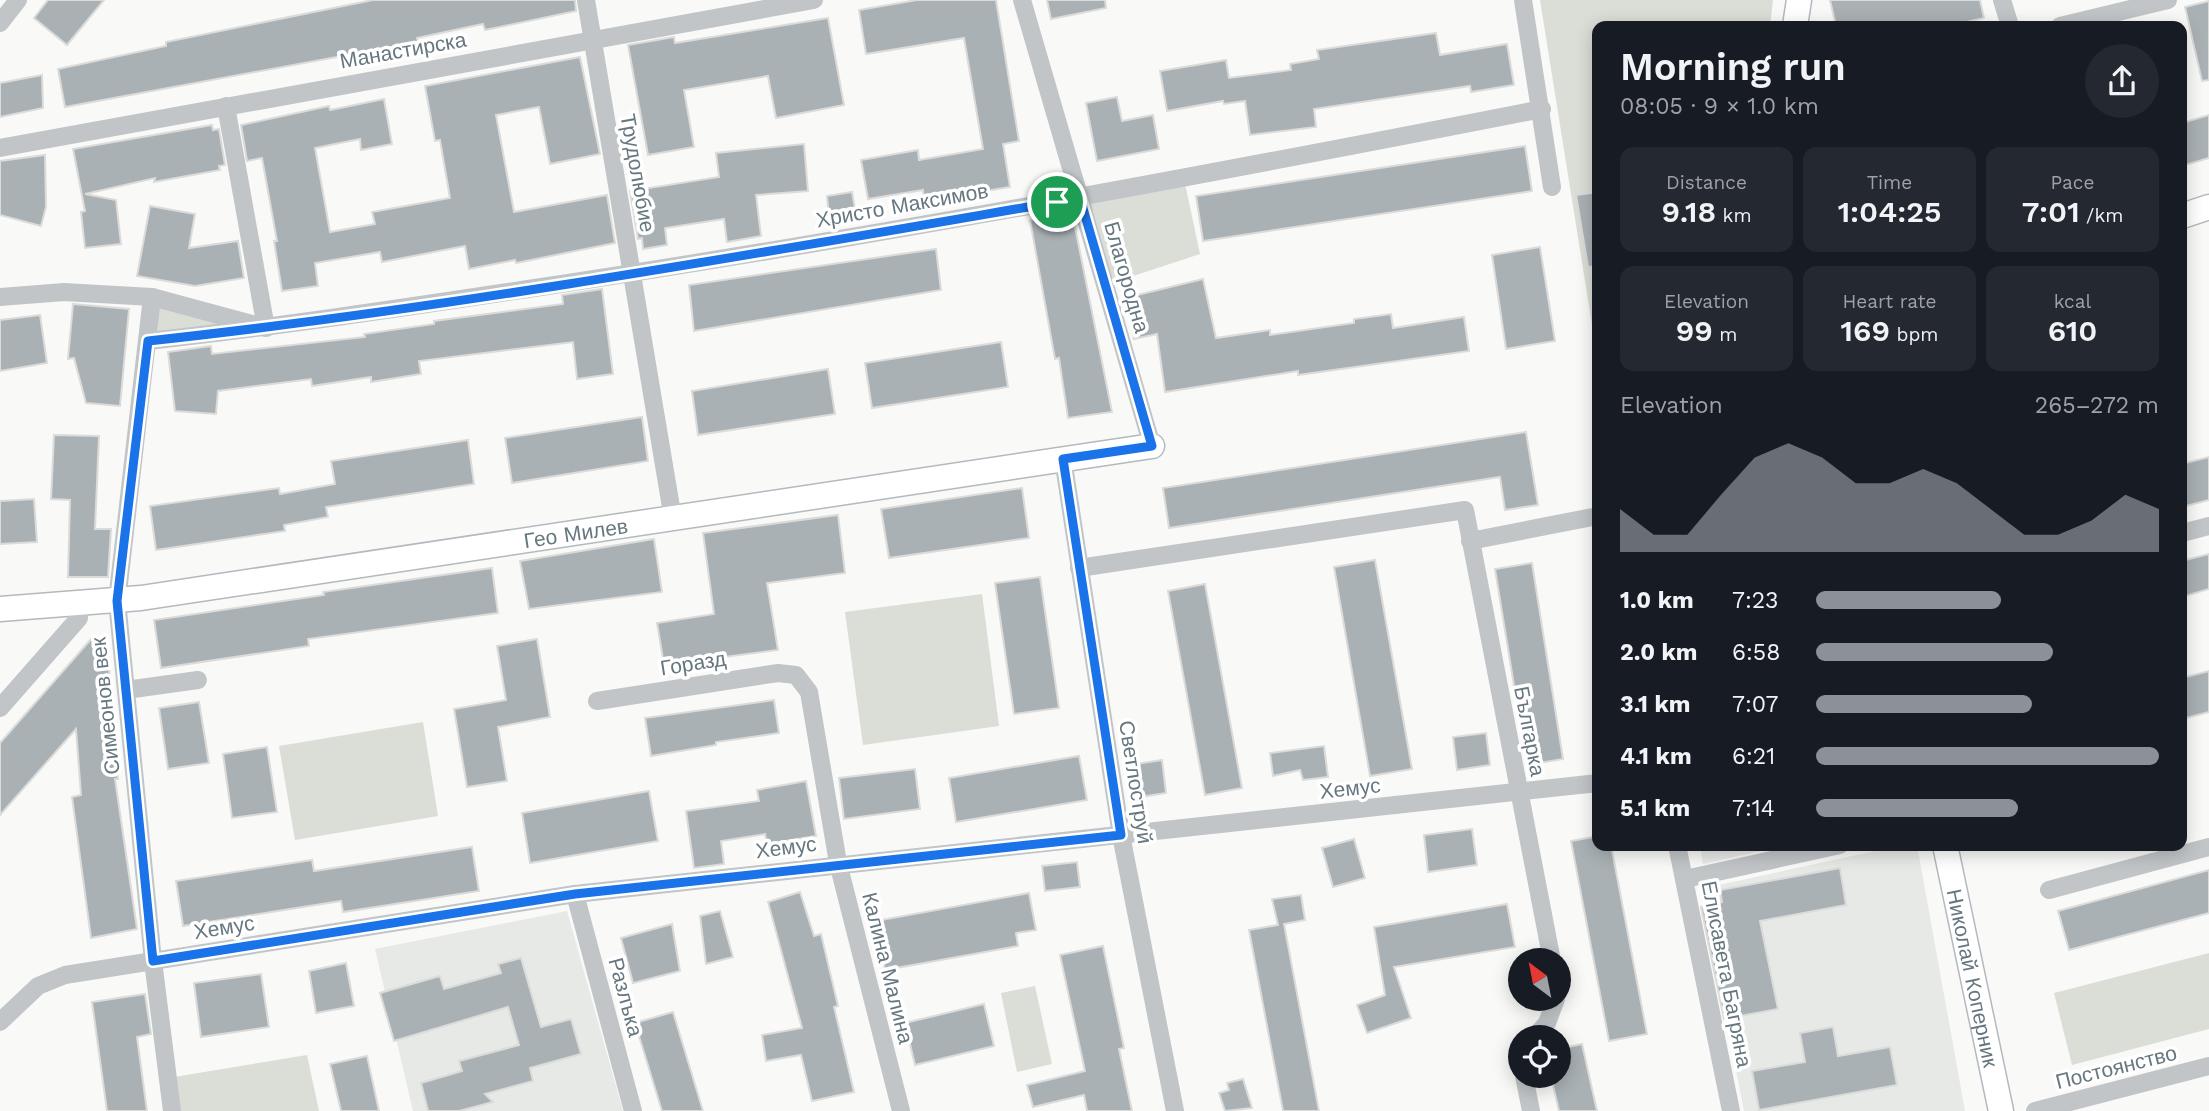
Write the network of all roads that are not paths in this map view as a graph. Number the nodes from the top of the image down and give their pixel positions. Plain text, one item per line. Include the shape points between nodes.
1 (19, 0) edge
2 (586, 0) edge
3 (814, 0) edge
4 (1022, 0) edge
5 (1523, 0) edge
6 (1799, 0) edge
7 (2002, 0) edge
8 (2168, 0) edge
9 (1796, 21) edge
10 (2008, 21) edge
11 (2081, 21) edge
12 (0, 23) edge
13 (592, 38) junction
14 (226, 106) junction
15 (1542, 109) junction
16 (0, 148) edge
17 (1552, 187) dead end
18 (1080, 198) junction
19 (2209, 207) edge
20 (2187, 214) edge
21 (632, 273) junction
22 (0, 297) edge
23 (152, 297) junction
24 (266, 328) junction
25 (148, 341) junction
26 (1152, 446) joint
27 (1063, 459) junction
28 (1592, 517) edge
29 (673, 519) junction
30 (2209, 526) edge
31 (2187, 532) edge
32 (1470, 541) junction
33 (1079, 568) junction
34 (117, 601) junction
35 (78, 605) junction
36 (0, 609) edge
37 (796, 675) joint
38 (198, 680) dead end
39 (126, 690) junction
40 (597, 701) dead end
41 (0, 708) edge
42 (1592, 784) edge
43 (1518, 792) junction
44 (1121, 835) junction
45 (2209, 847) edge
46 (1678, 851) edge
47 (1813, 851) edge
48 (1946, 851) edge
49 (838, 863) junction
50 (1685, 879) junction
51 (2049, 890) dead end
52 (575, 894) junction
53 (1549, 948) edge
54 (153, 961) junction
55 (0, 1023) edge
56 (2209, 1066) edge
57 (1526, 1088) edge
58 (172, 1111) edge
59 (633, 1111) edge
60 (901, 1111) edge
61 (1175, 1111) edge
62 (1531, 1111) edge
63 (1731, 1111) edge
64 (2001, 1111) edge
65 (2035, 1111) edge

1 - 12 street
2 - 13 street, Трудолюбие
3 - 13 street, Манастирска
4 - 18 street, Благородна
5 - 15 street
6 - 9 street
7 - 10 street
8 - 11 street
13 - 14 street, Манастирска
13 - 21 street, Трудолюбие
14 - 16 street, Манастирска
14 - 24 street
15 - 17 street
15 - 18 street, Христо Максимов
18 - 21 street, Христо Максимов
18 - 26 street, Благородна
19 - 20 street
21 - 24 street, Христо Максимов
21 - 29 street, Трудолюбие
22 - 23 street, Христо Максимов via 64,292
23 - 24 street, Христо Максимов
23 - 25 street, Симеонов век
24 - 25 street, Христо Максимов
25 - 34 street, Симеонов век
26 - 27 street, Гео Милев
27 - 29 street, Гео Милев
27 - 33 street, Светлоструй
28 - 32 street
29 - 34 street, Гео Милев
30 - 31 street
32 - 33 street, Българка via 1465,510
32 - 43 street, Българка
33 - 44 street, Светлоструй
34 - 35 street, Гео Милев
34 - 39 street, Симеонов век
35 - 36 street, Гео Милев
35 - 41 street via 79,618
37 - 40 street, Горазд via 779,673
37 - 49 street, Калина Малина via 809,692
38 - 39 street
39 - 54 street, Симеонов век
42 - 43 street, Хемус
43 - 44 street, Хемус
43 - 53 street, Българка
44 - 49 street, Хемус
44 - 61 street, Светлоструй
45 - 51 street
46 - 50 street, Елисавета Багряна
47 - 50 street
48 - 64 street, Николай Коперник
49 - 52 street, Хемус
49 - 60 street, Калина Малина
50 - 63 street, Елисавета Багряна
52 - 54 street, Хемус
52 - 59 street, Разлъка
54 - 55 street, Хемус via 65,975 38,986
54 - 58 street, Симеонов век
56 - 65 street, Постоянство
57 - 62 street

